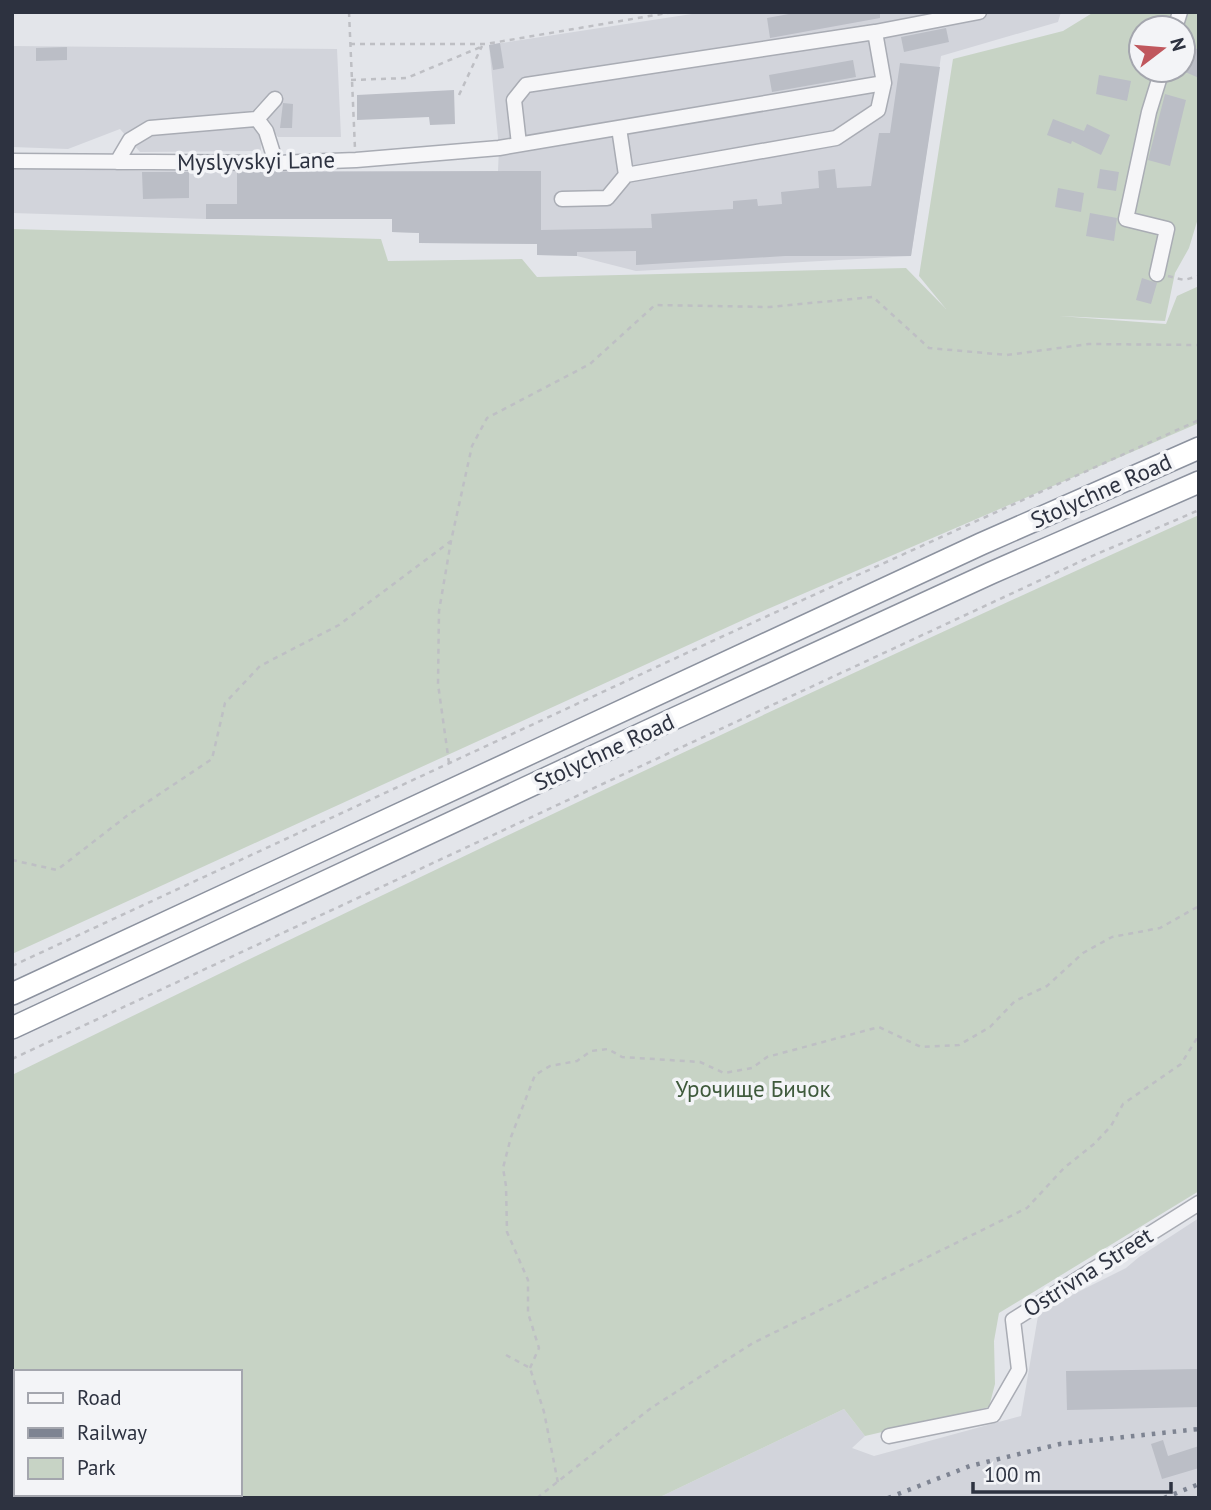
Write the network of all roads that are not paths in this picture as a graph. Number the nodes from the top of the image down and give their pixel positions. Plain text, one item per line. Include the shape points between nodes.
1 (979, 12) edge
2 (875, 32) junction
3 (884, 83) junction
4 (1158, 84) edge
5 (275, 99) dead end
6 (257, 119) junction
7 (620, 128) junction
8 (519, 144) junction
9 (12, 161) edge
10 (117, 162) junction
11 (276, 163) junction
12 (626, 175) junction
13 (562, 199) dead end
14 (1157, 274) road end
15 (1199, 448) edge
16 (1199, 482) edge
17 (12, 994) edge
18 (12, 1028) edge
19 (1199, 1203) edge
20 (889, 1436) dead end

1 - 2 street
2 - 3 street
2 - 8 street via 526,85 513,100
3 - 7 street, Myslyvskyi Lane
3 - 12 street via 878,110 836,138
4 - 14 street via 1126,219 1167,229
5 - 6 street
6 - 10 street via 150,128 130,140
6 - 11 street via 266,131
7 - 8 street, Myslyvskyi Lane
7 - 12 street
8 - 11 street, Myslyvskyi Lane
9 - 10 street, Myslyvskyi Lane
10 - 11 street, Myslyvskyi Lane
12 - 13 street via 607,198
15 - 17 highway, Stolychne Road via 981,544
16 - 18 highway, Stolychne Road via 991,573
19 - 20 street, Ostrivna Street via 1013,1320 1020,1370 993,1415

